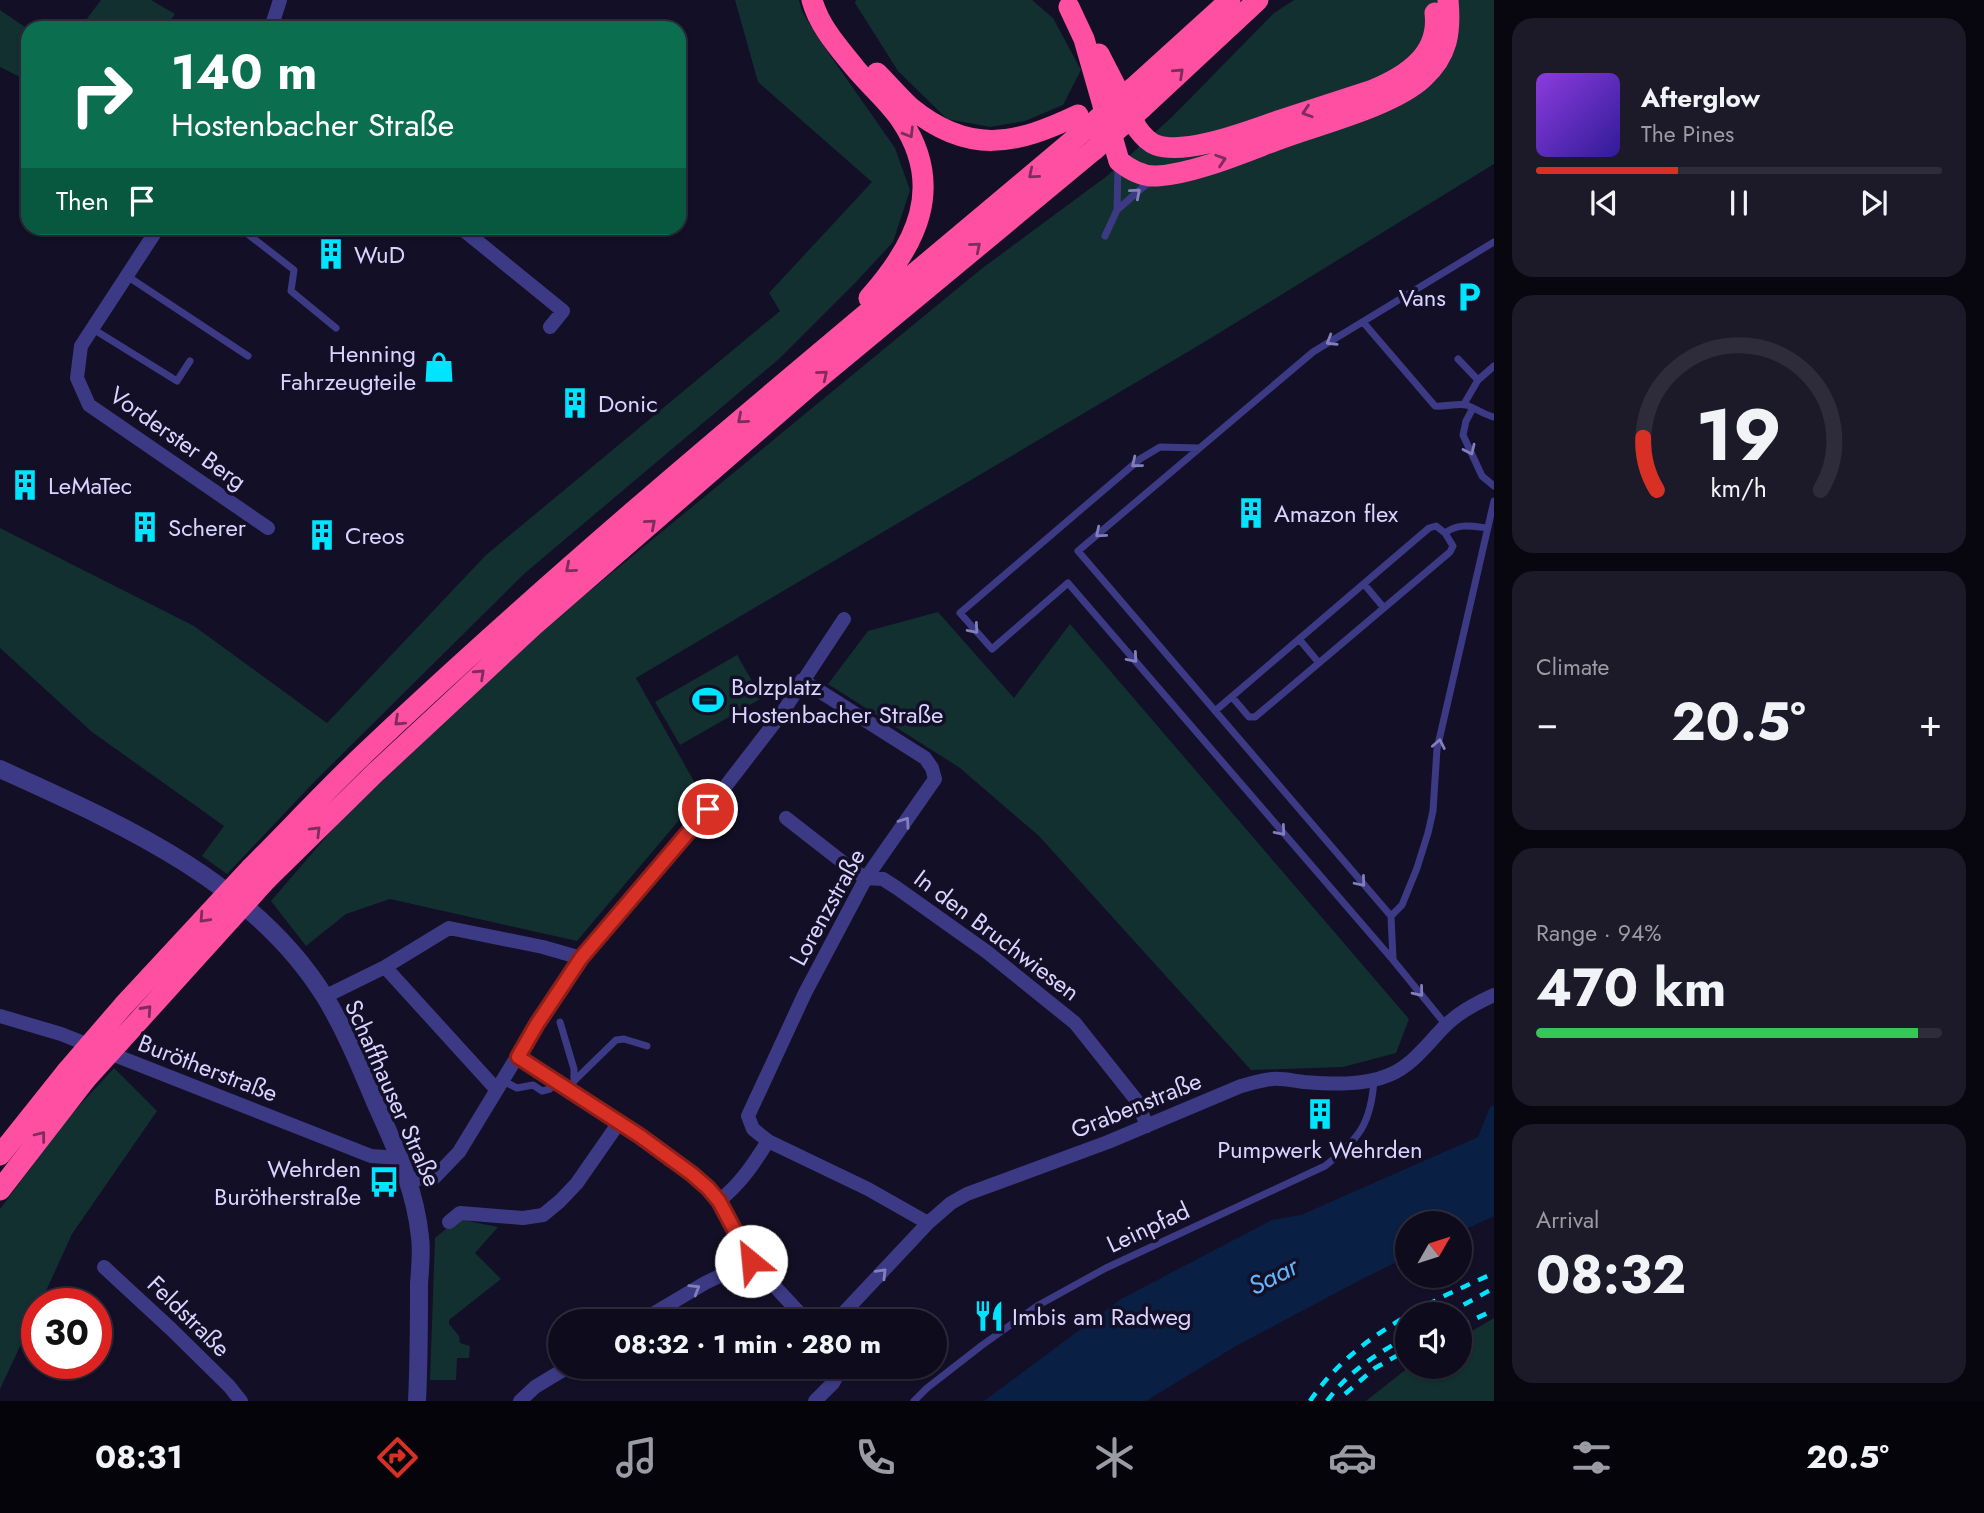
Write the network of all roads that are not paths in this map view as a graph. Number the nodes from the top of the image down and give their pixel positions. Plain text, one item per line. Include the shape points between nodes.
1 (280, 0) edge
2 (812, 0) edge
3 (827, 0) edge
4 (1230, 0) edge
5 (1258, 0) edge
6 (1268, 0) edge
7 (1434, 0) edge
8 (1448, 0) edge
9 (1070, 2) edge
10 (273, 21) edge
11 (1216, 39) junction
12 (1135, 93) junction
13 (1086, 132) junction
14 (1119, 161) junction
15 (1155, 176) junction
16 (1117, 210) junction
17 (153, 235) edge
18 (249, 235) edge
19 (469, 235) edge
20 (1105, 236) dead end
21 (1494, 242) edge
22 (127, 276) junction
23 (1363, 321) junction
24 (550, 327) dead end
25 (336, 328) dead end
26 (93, 329) junction
27 (248, 356) dead end
28 (812, 359) junction
29 (1458, 359) dead end
30 (190, 361) dead end
31 (1494, 366) edge
32 (1478, 380) junction
33 (1464, 404) junction
34 (1473, 408) junction
35 (1494, 417) edge
36 (1200, 448) junction
37 (1494, 486) edge
38 (1494, 501) edge
39 (268, 528) dead end
40 (1487, 528) junction
41 (1445, 533) junction
42 (1364, 584) junction
43 (1384, 608) junction
44 (844, 619) dead end
45 (1299, 639) junction
46 (1319, 663) junction
47 (802, 680) junction
48 (1232, 697) junction
49 (1214, 711) junction
50 (0, 769) edge
51 (786, 818) dead end
52 (259, 874) junction
53 (866, 878) junction
54 (1391, 916) junction
55 (581, 958) junction
56 (1393, 960) junction
57 (384, 967) junction
58 (1494, 995) edge
59 (324, 997) junction
60 (0, 1016) edge
61 (560, 1022) dead end
62 (1446, 1025) junction
63 (647, 1046) dead end
64 (518, 1057) junction
65 (76, 1076) junction
66 (1374, 1080) junction
67 (554, 1082) junction
68 (499, 1085) junction
69 (572, 1085) junction
70 (618, 1124) junction
71 (1147, 1126) junction
72 (768, 1142) junction
73 (0, 1155) edge
74 (400, 1158) junction
75 (408, 1180) junction
76 (0, 1190) edge
77 (719, 1201) junction
78 (449, 1222) dead end
79 (928, 1223) junction
80 (751, 1261) junction
81 (104, 1266) dead end
82 (661, 1309) edge
83 (796, 1309) edge
84 (847, 1309) edge
85 (548, 1379) edge
86 (835, 1379) edge
87 (241, 1401) edge
88 (417, 1401) edge
89 (520, 1401) edge
90 (815, 1401) edge
91 (914, 1401) edge

1 - 10 street
2 -> 28 highway via 832,41 900,118 916,146 924,176 915,230 903,256
3 - 13 highway via 842,33 910,106 936,126 962,137 992,141 1019,139 1049,129
4 - 12 highway
5 - 11 highway
6 - 11 highway
7 -> 9 highway via 1436,18 1426,53 1397,80 1221,139 1174,148 1156,145 1137,128
15 -> 8 highway via 1227,158 1405,92 1429,71 1446,46
9 - 14 highway
12 -> 11 highway
12 - 13 highway
12 - 13 highway, bridge
13 -> 28 highway
52 -> 13 highway via 534,625 817,379
14 - 15 highway via 1140,174
14 - 16 lane
16 -> 15 lane
16 - 20 lane
17 - 22 street, Vorderster Berg
18 - 25 lane via 294,270 291,291
19 - 24 street via 563,311
21 - 23 lane
22 - 26 street, Vorderster Berg
22 - 27 lane
23 - 33 lane via 1435,405
23 -> 36 lane via 1313,352
26 - 30 lane via 177,381
26 - 39 street, Vorderster Berg via 81,346 78,378 89,405
28 -> 52 highway via 438,684 362,755
29 - 32 lane
31 - 32 lane
32 - 33 lane
33 - 34 lane
34 - 35 lane
34 -> 37 lane via 1463,435 1482,477
36 -> 49 lane via 1078,551
36 -> 56 lane via 1160,447 1150,452 960,613 992,649 1068,583
38 - 40 lane
40 - 41 lane via 1459,525
54 -> 40 lane via 1402,905 1428,833 1437,749
41 - 42 lane via 1436,526 1429,528
41 - 43 lane via 1450,552
42 - 43 lane
42 - 45 lane
43 - 46 lane
44 - 47 street
45 - 46 lane
45 - 48 lane
46 - 48 lane via 1255,718
53 -> 47 street, Lorenzstraße via 934,779 932,768 915,751
47 - 55 street via 708,809
48 - 49 lane
49 -> 54 lane
50 - 59 street, Schaffhauser Straße via 131,832 193,869 264,923
51 - 53 street, In den Bruchwiesen
52 - 65 highway, bridge via 123,1006
53 - 71 street, In den Bruchwiesen via 883,879 897,888 1075,1023 1137,1101
53 - 72 street, Lorenzstraße via 805,993 748,1116 752,1129
54 - 56 lane
55 - 57 street via 449,928
55 - 64 street
56 -> 62 lane
57 - 59 street
57 - 68 street
58 - 62 street
59 - 74 street, Schaffhauser Straße
60 - 74 street, Burötherstraße via 61,1034 371,1156
61 - 69 lane
62 - 66 street via 1418,1057
63 - 69 lane via 616,1040
64 - 67 street
64 - 68 street
65 - 73 highway
76 -> 65 highway
66 - 71 street, Grabenstraße via 1261,1080
66 - 91 lane, Leinpfad via 1365,1126 1325,1166 1106,1268 1037,1306
67 - 68 lane via 542,1091 533,1085
67 - 69 street
68 - 75 street via 459,1152 435,1177
69 - 70 street
70 - 77 street via 692,1174
70 - 78 street via 577,1183 542,1215 460,1213
71 - 79 street, Grabenstraße via 967,1194
72 - 77 street via 747,1175
72 - 79 street
74 - 75 street, Schaffhauser Straße
75 - 88 street, Schaffhauser Straße via 421,1241
77 - 80 street
84 -> 79 street, Grabenstraße
82 -> 80 street
80 - 83 street
81 - 87 street, Feldstraße
85 - 89 street
86 - 90 street

